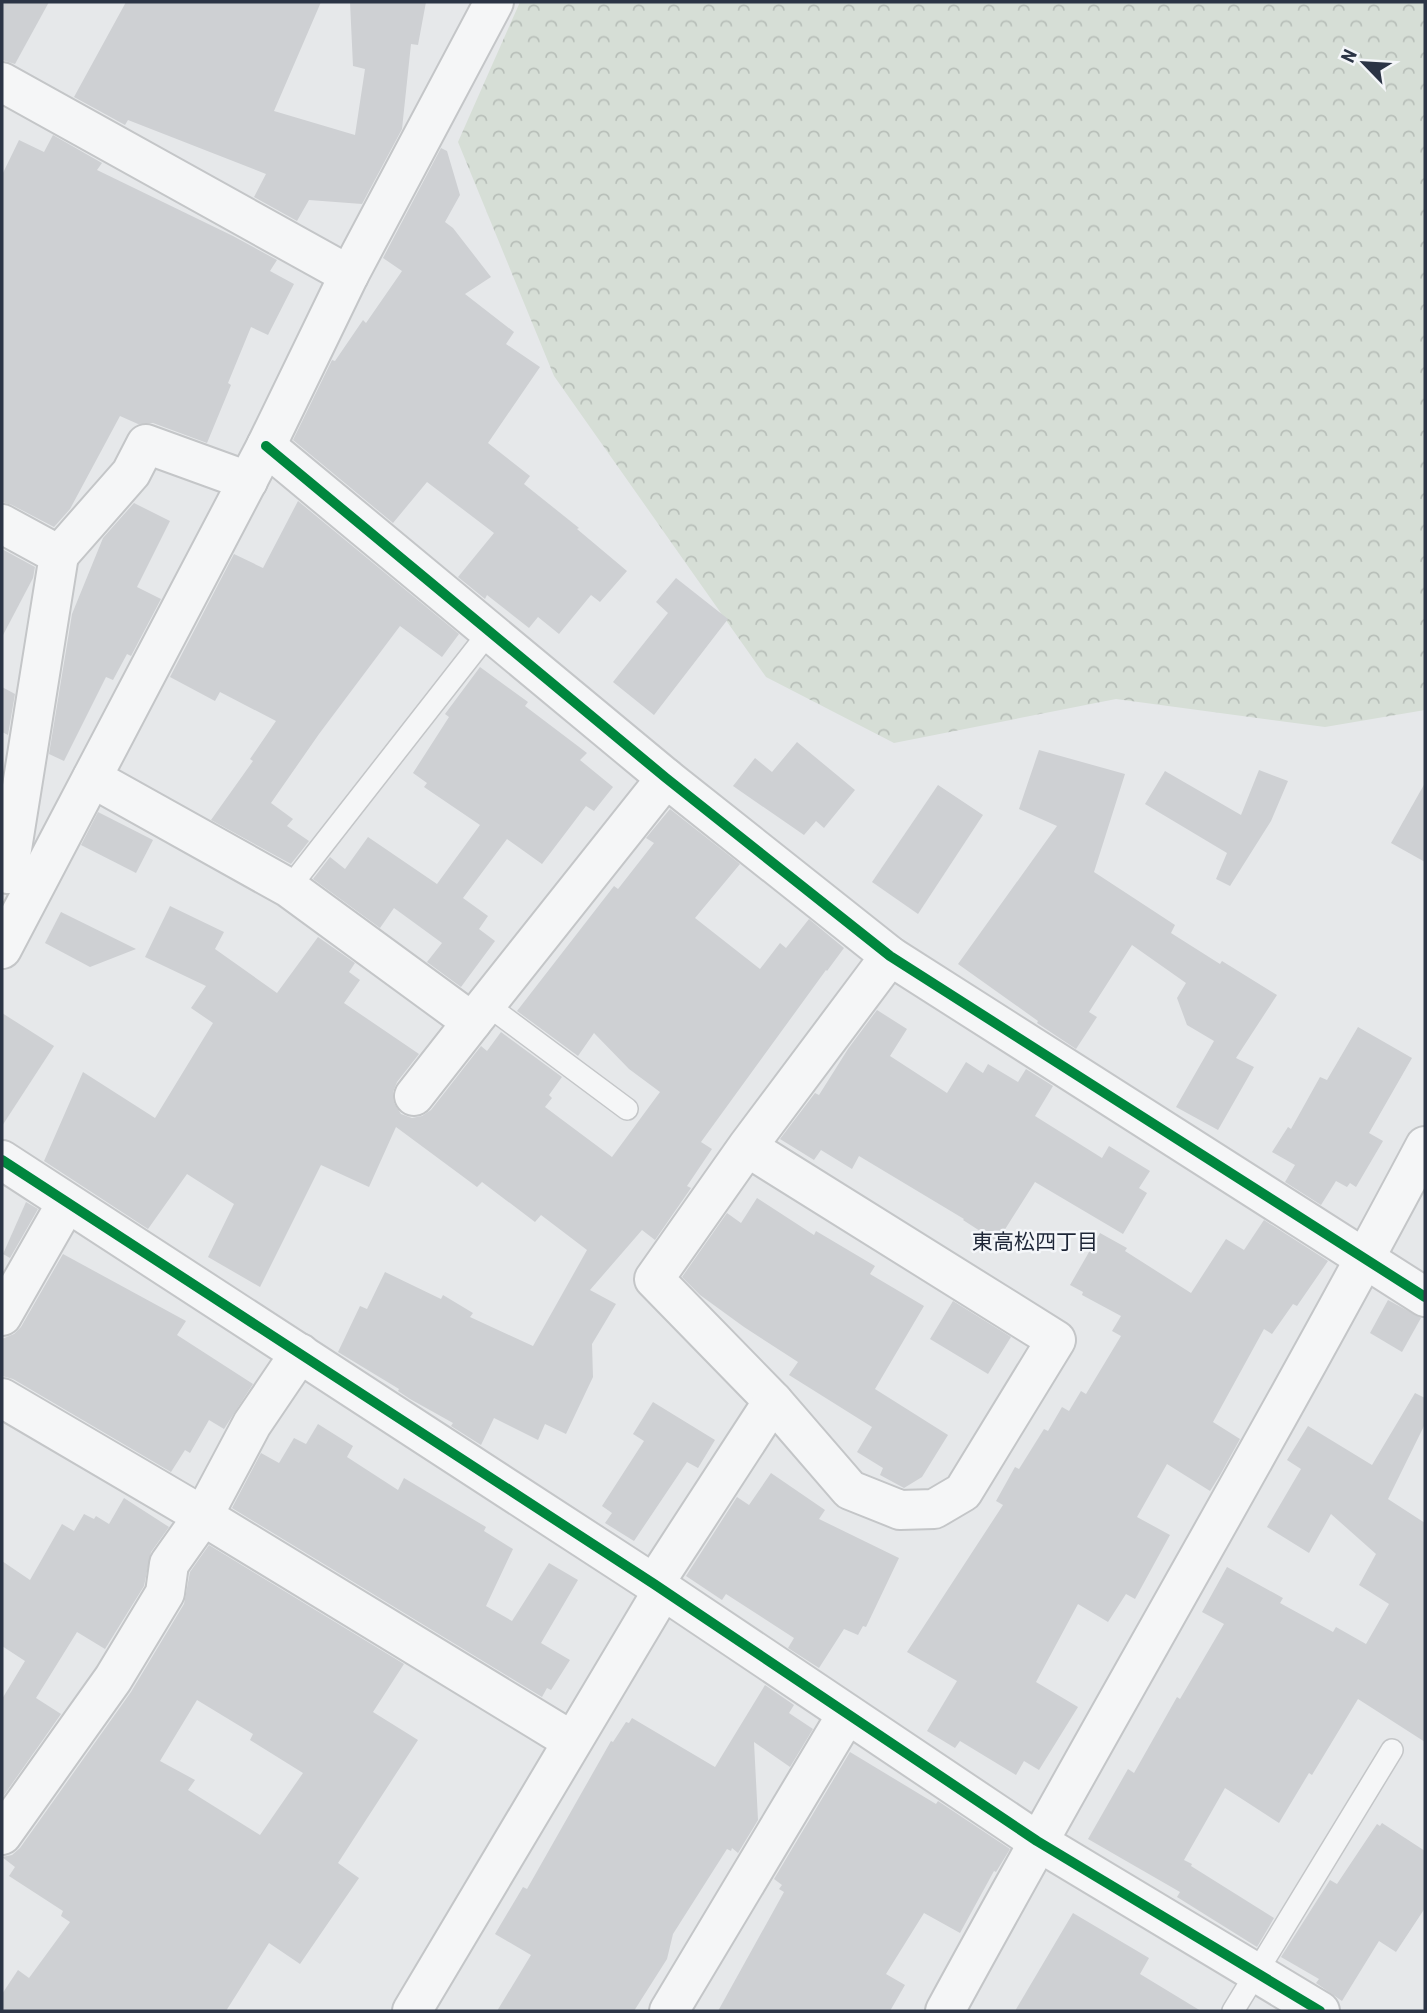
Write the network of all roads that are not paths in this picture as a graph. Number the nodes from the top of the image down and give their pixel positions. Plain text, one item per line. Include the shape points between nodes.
1 (494, 2) edge
2 (2, 82) edge
3 (349, 275) junction
4 (266, 446) junction
5 (247, 481) junction
6 (2, 524) edge
7 (59, 555) junction
8 (490, 631) junction
9 (92, 778) junction
10 (666, 778) junction
11 (15, 878) edge
12 (289, 888) junction
13 (2, 949) edge
14 (890, 956) junction
15 (479, 1013) junction
16 (414, 1096) dead end
17 (627, 1109) dead end
18 (1425, 1146) edge
19 (747, 1147) junction
20 (2, 1160) edge
21 (66, 1204) junction
22 (1365, 1259) junction
23 (1425, 1297) edge
24 (2, 1316) edge
25 (300, 1353) junction
26 (2, 1398) edge
27 (773, 1401) junction
28 (204, 1517) junction
29 (659, 1587) junction
30 (848, 1714) junction
31 (572, 1741) junction
32 (1392, 1750) dead end
33 (2, 1835) edge
34 (1037, 1841) junction
35 (1255, 1972) junction
36 (412, 2011) edge
37 (669, 2011) edge
38 (945, 2011) edge
39 (1233, 2011) edge
40 (1320, 2011) edge

1 - 3 street
2 - 3 street
3 - 4 street
4 - 5 street
4 - 8 street
5 - 7 street via 146,444 131,472
5 - 9 street
6 - 7 street
7 - 11 street
8 - 10 street
8 - 12 lane
9 - 11 street
9 - 12 street
10 - 14 street
10 - 15 street
11 - 13 street
12 - 15 street
14 - 19 street
14 - 22 street
15 - 16 street
15 - 17 lane
18 - 22 street
19 - 27 street via 654,1279
19 - 27 street via 1056,1340 963,1492 934,1509 900,1510 850,1490
20 - 21 street
21 - 24 street
21 - 25 street
22 - 23 street
22 - 34 street
25 - 28 street via 252,1424
25 - 29 street
26 - 28 street
27 - 29 street
28 - 31 street
28 - 33 street via 169,1564 165,1593 113,1679
29 - 30 street
29 - 31 street
30 - 34 street
30 - 37 street
31 - 36 street
32 - 35 lane
34 - 35 street
34 - 38 street
35 - 39 lane
35 - 40 street

